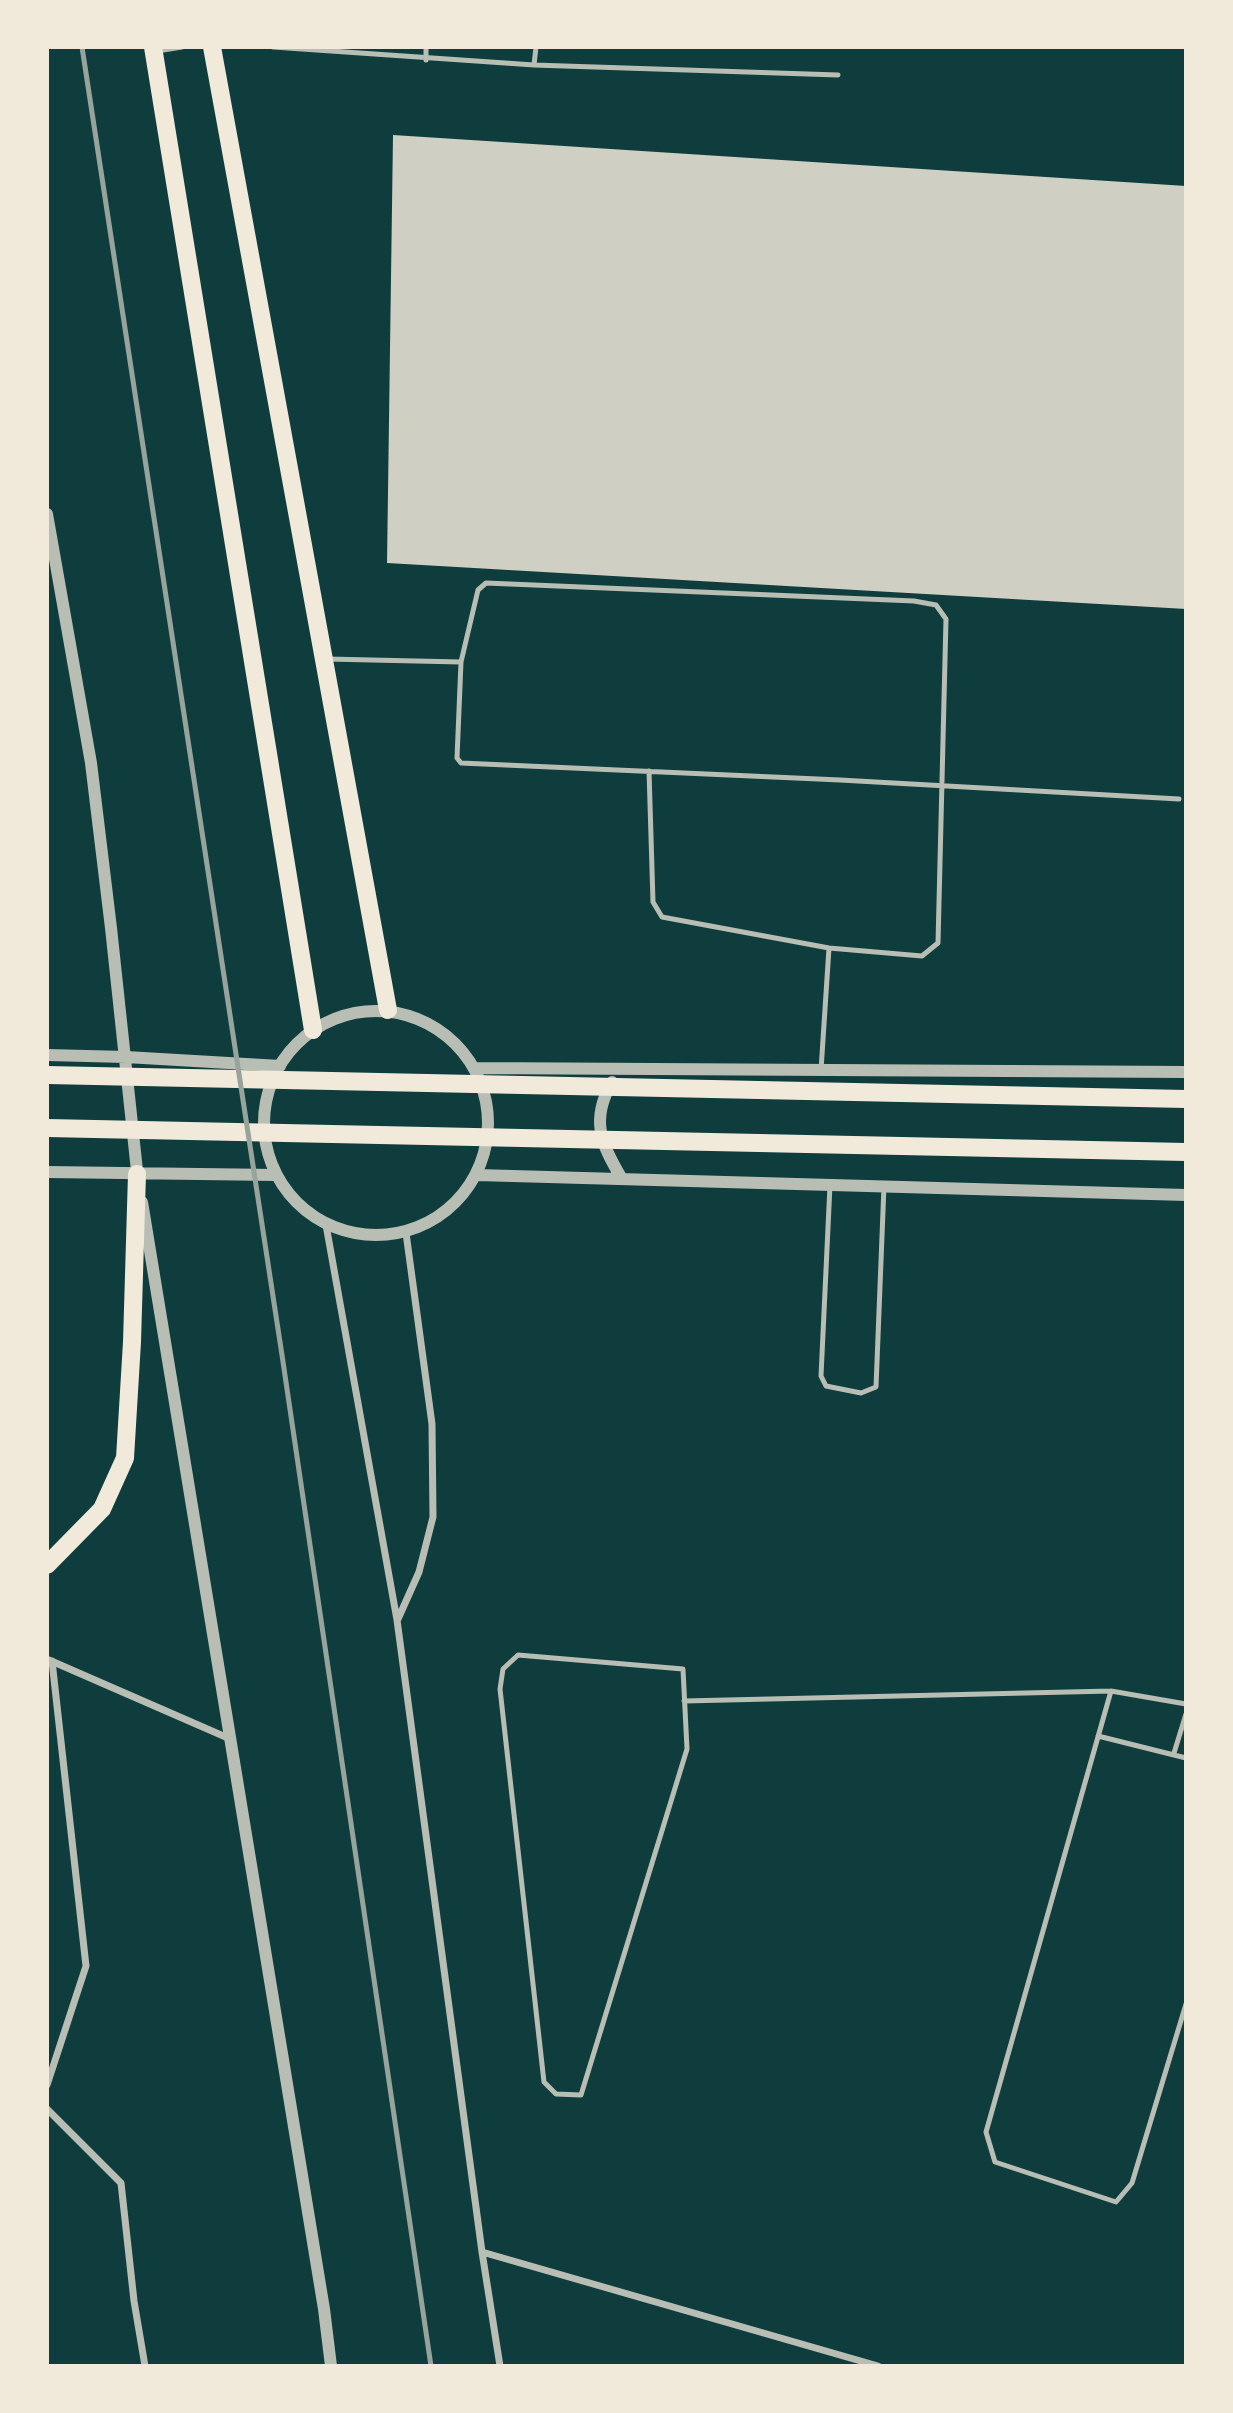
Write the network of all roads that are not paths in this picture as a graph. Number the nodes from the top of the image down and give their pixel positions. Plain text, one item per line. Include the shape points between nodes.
1 (182, 47) edge
2 (212, 47) edge
3 (273, 47) edge
4 (426, 47) edge
5 (536, 47) edge
6 (153, 50) edge
7 (426, 60) junction
8 (534, 65) junction
9 (838, 75) dead end
10 (47, 514) edge
11 (324, 659) junction
12 (461, 663) junction
13 (649, 771) junction
14 (942, 786) junction
15 (1179, 799) dead end
16 (829, 948) junction
17 (388, 1010) junction
18 (313, 1030) junction
19 (47, 1055) edge
20 (126, 1057) junction
21 (279, 1066) junction
22 (475, 1068) junction
23 (619, 1070) junction
24 (821, 1070) junction
25 (1186, 1072) edge
26 (47, 1075) edge
27 (1186, 1099) edge
28 (47, 1128) edge
29 (1186, 1152) edge
30 (47, 1172) edge
31 (137, 1174) junction
32 (275, 1175) junction
33 (477, 1175) junction
34 (622, 1179) junction
35 (830, 1185) junction
36 (884, 1186) junction
37 (1186, 1195) edge
38 (326, 1225) junction
39 (406, 1233) junction
40 (47, 1565) edge
41 (397, 1620) junction
42 (50, 1660) edge
43 (1111, 1691) junction
44 (684, 1701) junction
45 (1186, 1704) edge
46 (1186, 1714) edge
47 (1098, 1736) junction
48 (228, 1738) junction
49 (1174, 1754) junction
50 (1186, 1758) edge
51 (1186, 2004) edge
52 (47, 2085) edge
53 (47, 2109) edge
54 (482, 2252) junction
55 (145, 2366) edge
56 (331, 2366) edge
57 (500, 2366) edge
58 (878, 2366) edge

1 - 6 lane
2 - 11 main road
3 - 7 lane
4 - 7 lane
5 - 8 lane
6 - 18 main road
7 - 8 lane
8 - 9 lane
10 - 20 street via 91,763
11 - 12 lane
11 - 17 main road
12 - 13 lane via 457,758 461,762
12 - 14 lane via 478,590 486,583 936,605 946,619
13 - 14 lane
13 - 16 lane via 653,902 662,917
14 - 15 lane
14 - 16 lane via 938,943 922,956
16 - 24 lane
17 - 18 street via 361,1011
17 - 22 street via 439,1028 460,1046
18 - 21 street
19 - 20 street
20 - 21 street
20 - 31 street
21 - 32 street via 268,1092 264,1120 266,1148
22 - 23 street
22 - 33 street via 487,1102 488,1139
23 - 24 street
23 - 34 street via 602,1099 600,1131 603,1146
24 - 25 street
26 - 27 main road
28 - 29 main road
30 - 31 street
31 - 32 street
31 - 40 main road via 125,1458 102,1509
31 - 48 street
32 - 38 street via 306,1212
33 - 34 street
33 - 39 street via 459,1200 435,1220
34 - 35 street
35 - 36 street
35 - 36 lane via 821,1376 826,1385 861,1392 876,1387
36 - 37 street
38 - 39 street via 379,1237
38 - 41 street
39 - 41 street via 432,1424 433,1517 419,1572
41 - 54 street
42 - 48 street
42 - 52 street via 86,1966
43 - 44 lane
43 - 45 lane
43 - 47 lane
44 - 44 lane via 683,1669 518,1655 503,1669 500,1689 544,2082 556,2094 580,2095 687,1749
46 - 49 lane
47 - 49 lane
47 - 51 lane via 986,2132 995,2162 1116,2202 1132,2183
48 - 56 street
49 - 50 lane
53 - 55 street via 121,2183
54 - 57 street
54 - 58 street

